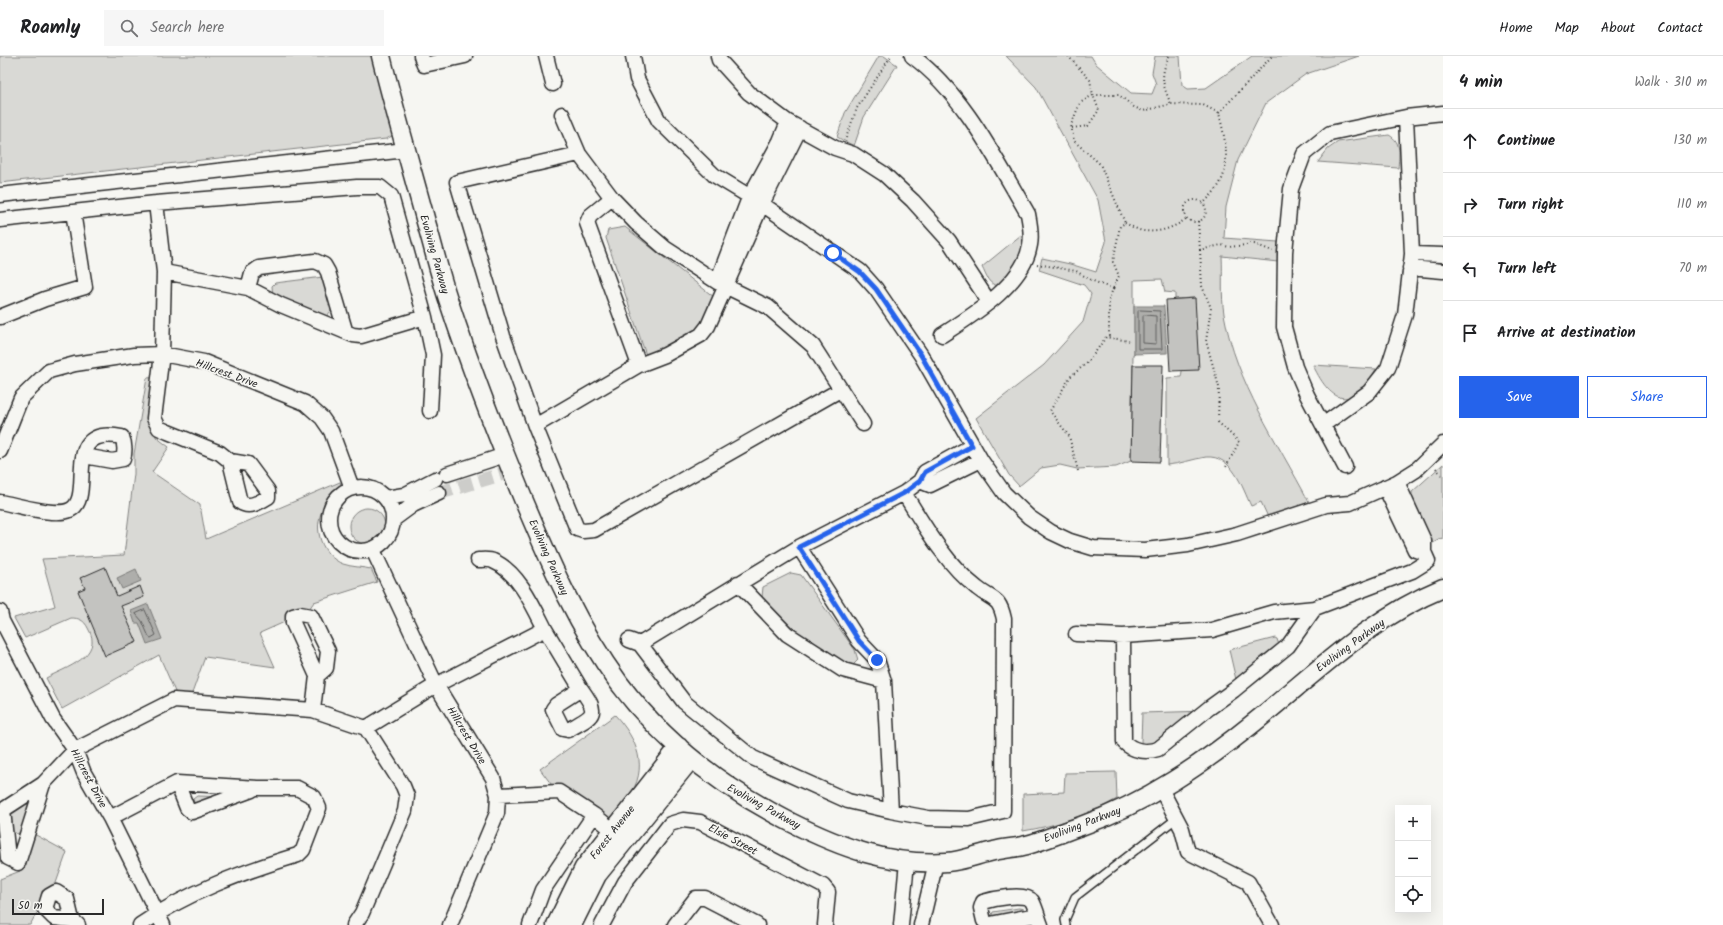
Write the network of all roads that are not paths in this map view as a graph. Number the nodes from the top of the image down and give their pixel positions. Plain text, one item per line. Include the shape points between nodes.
1 (380, 56) edge
2 (421, 56) edge
3 (465, 56) edge
4 (546, 56) edge
5 (633, 56) edge
6 (718, 56) edge
7 (912, 56) edge
8 (553, 84) dead end
9 (1443, 113) edge
10 (562, 114) dead end
11 (1406, 117) junction
12 (794, 125) junction
13 (406, 150) junction
14 (579, 154) junction
15 (0, 195) edge
16 (612, 198) junction
17 (749, 198) junction
18 (156, 203) junction
19 (762, 204) junction
20 (73, 212) junction
21 (0, 220) edge
22 (1443, 255) edge
23 (1411, 261) junction
24 (1443, 271) edge
25 (164, 272) junction
26 (722, 284) junction
27 (248, 288) junction
28 (989, 302) junction
29 (0, 317) edge
30 (425, 317) junction
31 (345, 330) junction
32 (942, 335) dead end
33 (162, 354) junction
34 (639, 365) junction
35 (840, 390) junction
36 (430, 411) dead end
37 (863, 424) dead end
38 (1323, 425) junction
39 (535, 426) junction
40 (1443, 444) edge
41 (972, 446) junction
42 (0, 451) edge
43 (504, 455) junction
44 (84, 456) dead end
45 (230, 460) dead end
46 (981, 460) junction
47 (1345, 467) dead end
48 (920, 481) junction
49 (1391, 485) junction
50 (352, 488) junction
51 (438, 493) tunnel mouth
52 (904, 493) junction
53 (386, 498) junction
54 (0, 502) edge
55 (394, 519) junction
56 (799, 547) junction
57 (373, 550) junction
58 (478, 560) dead end
59 (738, 583) junction
60 (1443, 588) edge
61 (1315, 608) junction
62 (0, 612) edge
63 (545, 629) junction
64 (1076, 634) dead end
65 (1123, 636) junction
66 (317, 676) dead end
67 (884, 681) junction
68 (436, 684) junction
69 (581, 689) dead end
70 (313, 710) junction
71 (366, 728) junction
72 (75, 750) junction
73 (685, 753) junction
74 (177, 783) junction
75 (43, 784) junction
76 (258, 788) junction
77 (1161, 789) junction
78 (498, 796) junction
79 (891, 811) junction
80 (594, 815) junction
81 (110, 818) junction
82 (1177, 818) junction
83 (619, 835) junction
84 (907, 862) junction
85 (936, 862) junction
86 (160, 919) edge
87 (140, 925) edge
88 (354, 925) edge
89 (450, 925) edge
90 (530, 925) edge
91 (556, 925) edge
92 (572, 925) edge
93 (602, 925) edge
94 (675, 925) edge
95 (757, 925) edge
96 (825, 925) edge
97 (901, 925) edge
98 (921, 925) edge
99 (1066, 925) edge
100 (1272, 925) edge

1 - 13 street, Evoliving Parkway
2 - 3 street via 424,65
4 - 8 street
5 - 17 street via 637,79 659,120 714,175
6 - 12 street via 748,93
7 - 28 street via 942,83 981,133 1028,214 1030,245 1025,261 1006,286
9 - 11 street
10 - 14 street
11 - 23 street
11 - 38 street via 1330,133 1304,154 1291,188 1285,252 1284,327 1295,367
12 - 17 street via 780,141
12 - 19 street
12 - 28 street via 835,148 853,154 884,174 913,201 949,241
13 - 15 street
13 - 43 street, Evoliving Parkway via 448,299
14 - 16 street
14 - 39 street via 457,182 503,336
16 - 26 street via 665,248
16 - 34 street via 590,216 587,223
17 - 19 street
17 - 26 street
18 - 20 street
18 - 25 street
18 - 30 street via 380,187 391,196
19 - 26 street
19 - 41 street via 860,272 876,289 921,355
20 - 21 street
20 - 29 street via 85,287 45,298
22 - 23 street
23 - 24 street
23 - 38 street via 1405,315 1388,368 1369,392
25 - 27 street
25 - 33 street
26 - 34 street via 708,326 701,335 665,355
26 - 35 street via 768,307 812,346
27 - 31 street via 281,305
27 - 31 street via 252,273 259,268 315,260 324,265 328,272
28 - 32 street
30 - 31 street via 361,336
30 - 36 street via 433,355
33 - 42 street, Hillcrest Drive via 134,355 75,364 49,371 21,398
33 - 45 street via 154,418 160,428 220,453
33 - 50 street, Hillcrest Drive via 204,362 305,403 322,418 331,431
34 - 39 street
35 - 37 street
35 - 39 street via 594,530 578,529
38 - 47 street
40 - 49 street via 1425,463
41 - 46 street
41 - 48 street via 925,472
43 - 53 street via 441,476 404,495
43 - 73 street, Evoliving Parkway via 552,568 584,631 634,702
44 - 54 street via 78,501 71,510 59,512
46 - 48 street via 930,485
46 - 49 street via 1004,493 1029,517 1070,541 1111,550 1146,550 1209,542 1256,530 1326,505 1350,503
48 - 52 street
49 - 61 street via 1424,542 1424,552 1428,561 1412,571
50 - 53 street via 374,489
50 - 57 street via 339,496 334,503 330,510 330,526 337,540 346,548 357,552
51 - 55 street via 413,504
52 - 56 street
52 - 79 street via 953,564 977,588 1001,606 1004,619 1003,811 969,819 928,818
53 - 55 street
55 - 57 street via 386,541
56 - 59 street
56 - 67 street via 859,641 877,660
57 - 68 street, Hillcrest Drive
58 - 63 street via 492,560 506,569 525,592
59 - 67 street via 787,634 843,670
59 - 79 street via 634,642 684,702 753,758 848,801
60 - 77 street, Evoliving Parkway via 1416,599 1375,625 1328,659 1256,721
61 - 65 street via 1274,612 1212,630
61 - 65 street via 1288,646 1158,749 1149,752 1129,748 1124,742
62 - 72 street, Hillcrest Drive via 2,621 53,719
63 - 68 street
63 - 69 street
64 - 65 street
66 - 70 street
67 - 79 street
68 - 71 street
68 - 78 street, Hillcrest Drive via 493,778
70 - 71 street
70 - 72 street via 174,700
71 - 88 street via 407,796 405,811 362,913
72 - 75 street
72 - 81 street, Hillcrest Drive via 84,773
73 - 83 street, Forest Avenue
73 - 84 street, Evoliving Parkway via 744,798 831,842
74 - 76 street
74 - 76 street via 187,808 192,812
74 - 81 street
75 - 75 street via 3,810 8,858 18,863
76 - 86 street via 297,788 314,796 319,808 303,850 298,855 217,882
77 - 82 street
77 - 85 street, Evoliving Parkway via 1121,810 1027,845 995,850 950,862
78 - 80 street via 559,792
78 - 89 street, Hillcrest Drive via 497,813
80 - 83 street
80 - 90 street via 543,890
81 - 86 street, Hillcrest Drive
82 - 99 lane via 1075,897 1066,915
82 - 100 street via 1188,852 1248,882
83 - 91 street, Forest Avenue via 584,868
83 - 92 street, Forest Avenue
84 - 85 street, Evoliving Parkway
84 - 97 street
85 - 98 street
86 - 87 street
93 - 96 street, Elsie Street via 625,882 652,847 670,824 683,820 700,822 823,886 828,892
94 - 95 street via 696,898 705,898

